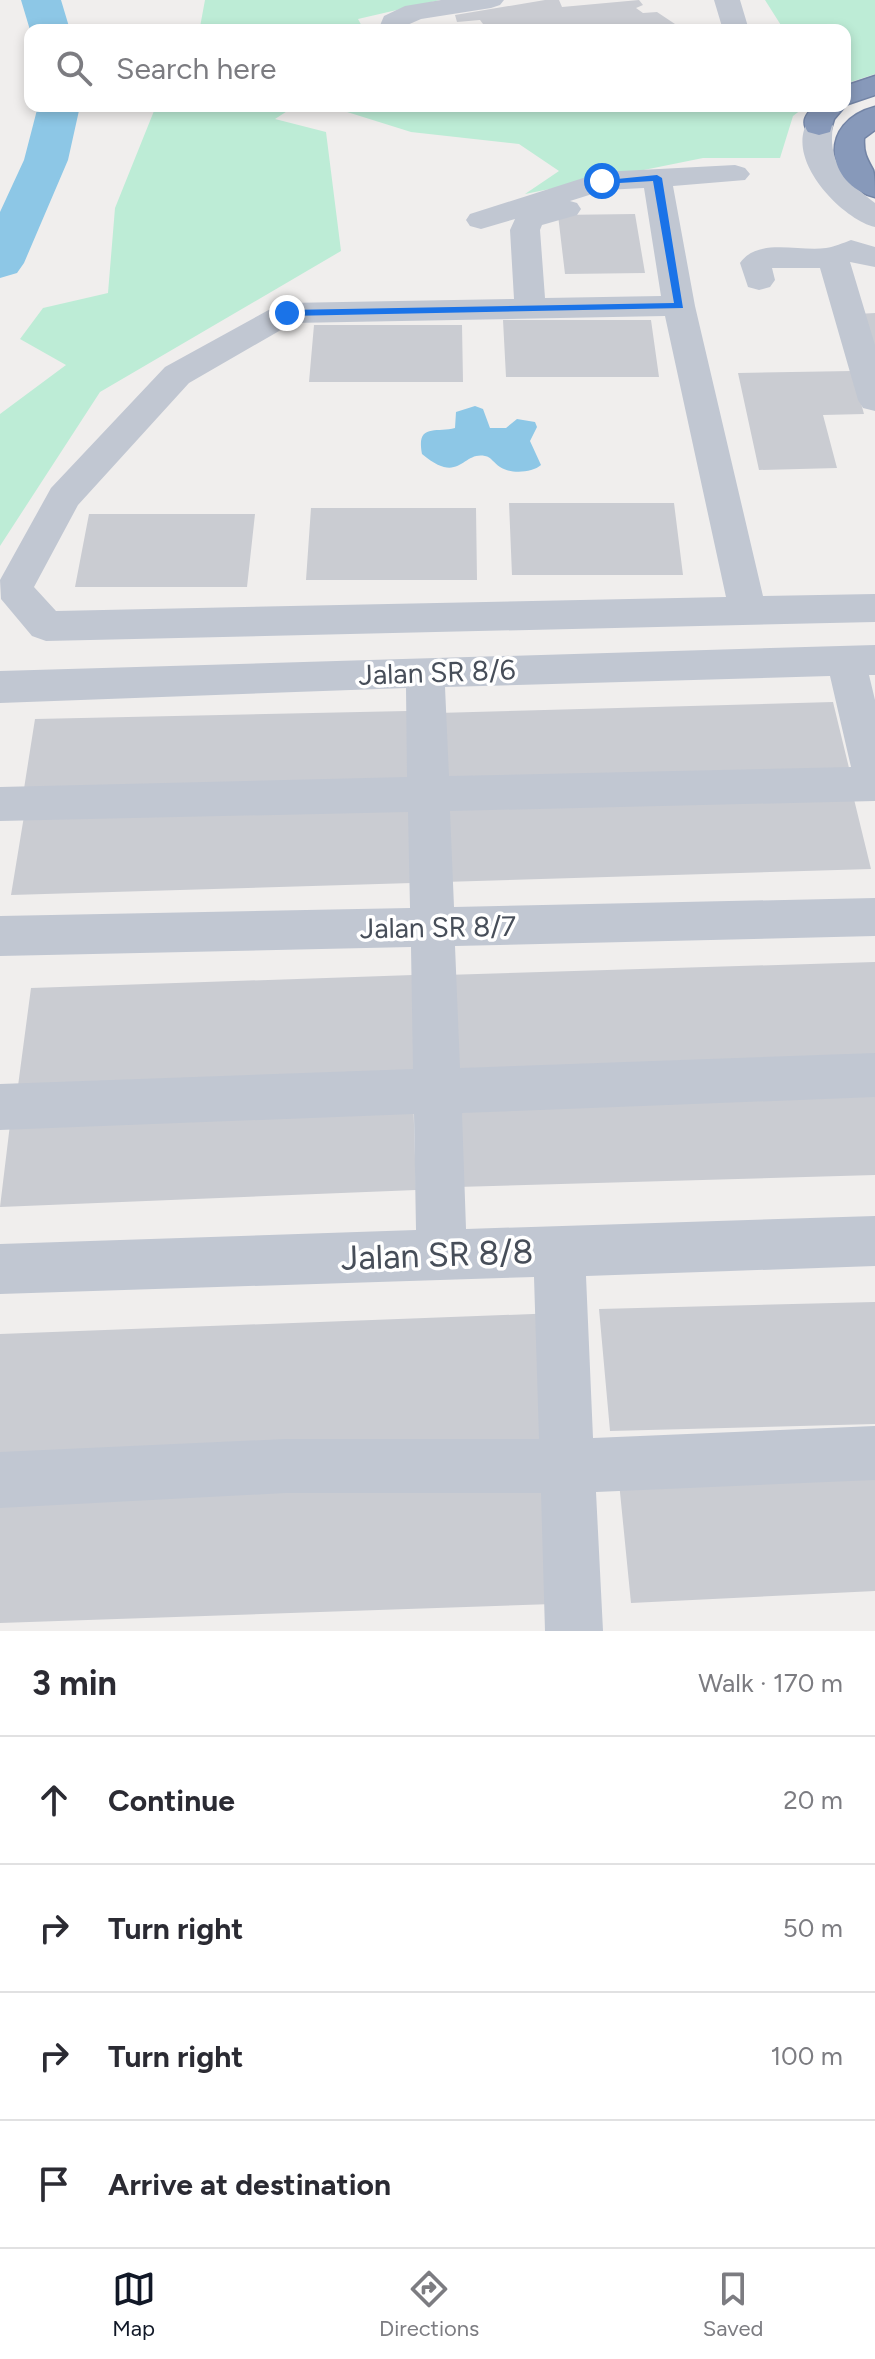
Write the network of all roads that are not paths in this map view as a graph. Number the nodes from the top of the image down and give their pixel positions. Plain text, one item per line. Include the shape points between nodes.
1 (491, 0) edge
2 (727, 0) edge
3 (392, 24) edge
4 (734, 24) edge
5 (875, 85) edge
6 (851, 94) edge
7 (875, 99) edge
8 (851, 106) edge
9 (824, 116) edge
10 (875, 116) edge
11 (735, 174) dead end
12 (657, 178) junction
13 (875, 188) edge
14 (593, 202) dead end
15 (875, 218) edge
16 (481, 220) dead end
17 (875, 257) edge
18 (833, 258) junction
19 (759, 280) dead end
20 (679, 306) junction
21 (530, 307) junction
22 (875, 400) edge
23 (875, 608) edge
24 (748, 611) junction
25 (860, 660) edge
26 (425, 672) junction
27 (0, 687) edge
28 (875, 784) edge
29 (429, 794) junction
30 (0, 804) edge
31 (875, 917) edge
32 (432, 927) junction
33 (0, 936) edge
34 (875, 1075) edge
35 (437, 1091) junction
36 (0, 1107) edge
37 (875, 1241) edge
38 (559, 1251) junction
39 (442, 1255) junction
40 (0, 1269) edge
41 (875, 1453) edge
42 (568, 1466) junction
43 (0, 1480) edge
44 (574, 1631) edge

1 - 3 street via 414,12
2 - 4 street
5 - 6 highway
7 - 8 highway
9 - 15 street via 815,139 828,176
10 - 13 highway via 850,135 848,149 853,165
11 - 12 street
12 - 16 street via 602,181
12 - 20 street
14 - 21 street via 530,219 525,230
17 - 18 street via 851,250
18 - 19 street via 762,258 756,263
18 - 22 street
20 - 21 street
20 - 24 street
21 - 24 street via 287,313 177,375 64,497 14,589 46,626
23 - 24 street
25 - 26 street, Jalan SR 8/6
25 - 28 street
26 - 27 street, Jalan SR 8/6
26 - 29 street
28 - 29 street
29 - 30 street
29 - 32 street
31 - 32 street, Jalan SR 8/7
32 - 33 street, Jalan SR 8/7
32 - 35 street
34 - 35 street
35 - 36 street
35 - 39 street
37 - 38 street, Jalan SR 8/8
38 - 39 street, Jalan SR 8/8
38 - 42 street
39 - 40 street, Jalan SR 8/8
41 - 42 street
42 - 43 street via 285,1466
42 - 44 street

